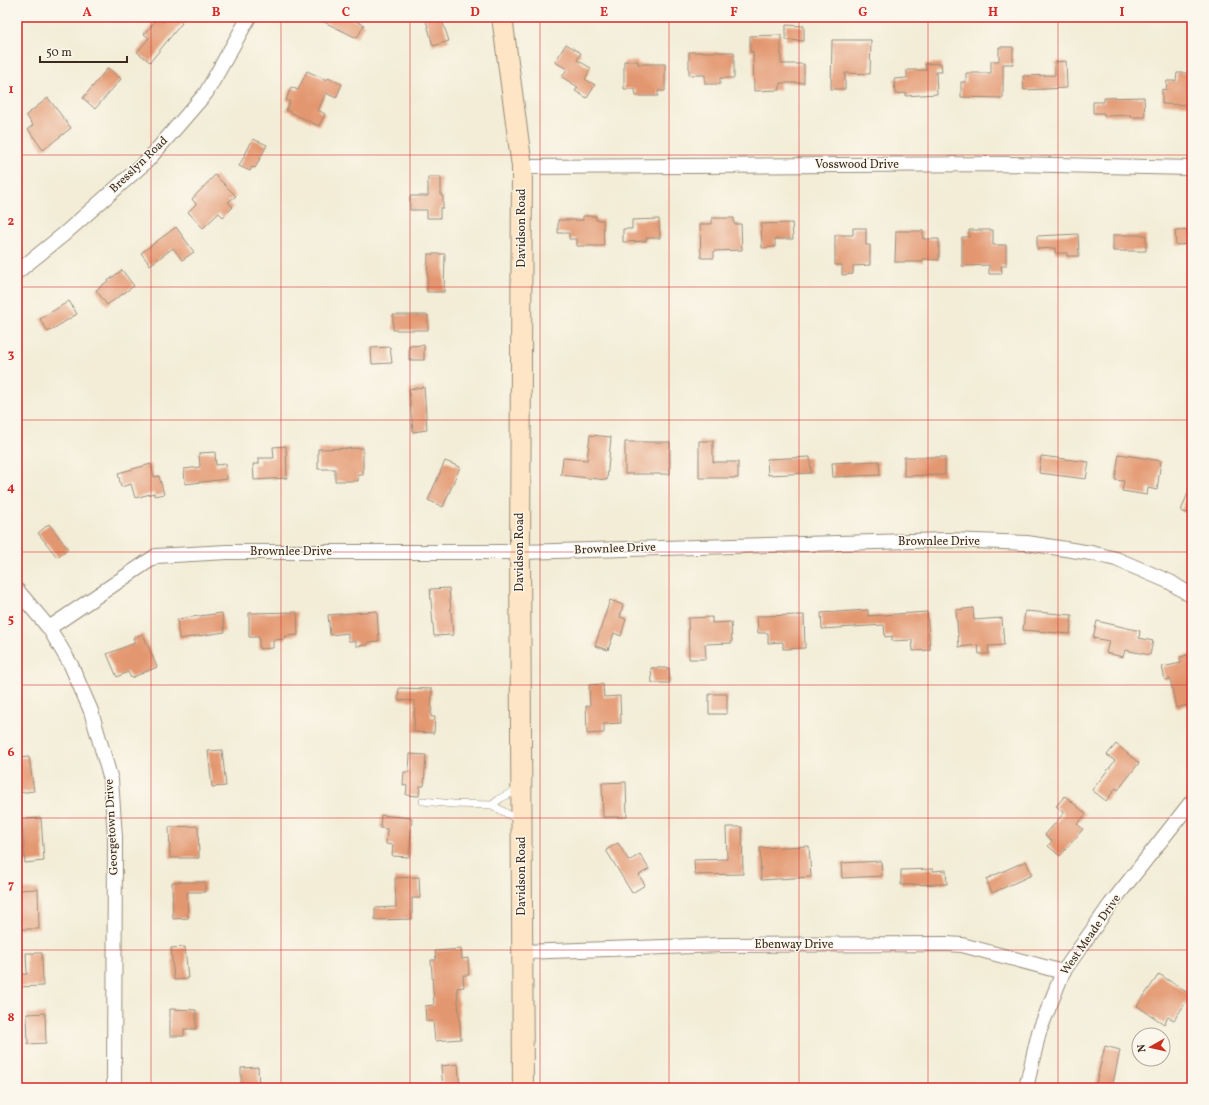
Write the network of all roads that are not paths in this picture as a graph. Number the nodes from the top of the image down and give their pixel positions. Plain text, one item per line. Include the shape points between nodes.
1 (249, 17) edge
2 (502, 17) edge
3 (522, 167) junction
4 (1192, 168) edge
5 (17, 272) edge
6 (520, 552) junction
7 (17, 590) edge
8 (1192, 596) edge
9 (49, 628) junction
10 (521, 788) junction
11 (423, 801) dead end
12 (1192, 801) edge
13 (492, 805) junction
14 (522, 822) junction
15 (523, 952) junction
16 (1063, 972) junction
17 (114, 1088) edge
18 (523, 1088) edge
19 (1026, 1088) edge

1 - 5 street, Bresslyn Road via 206,93 148,160
2 - 3 street, Davidson Road
3 - 4 street, Vosswood Drive via 1009,164
3 - 6 street, Davidson Road
6 - 8 street, Brownlee Drive via 954,540 1036,544 1116,560 1170,582
6 - 9 street, Brownlee Drive via 227,552 156,556
6 - 10 street, Davidson Road
7 - 9 street, Georgetown Drive
9 - 17 street, Georgetown Drive via 71,665 91,711 111,780 115,837
10 - 13 lane
10 - 14 street, Davidson Road
11 - 13 lane
12 - 16 street, West Meade Drive via 1110,905
13 - 14 lane
14 - 15 street, Davidson Road
15 - 16 street, Ebenway Drive via 721,945 947,944 962,945
15 - 18 street, Davidson Road
16 - 19 street, West Meade Drive via 1039,1032

